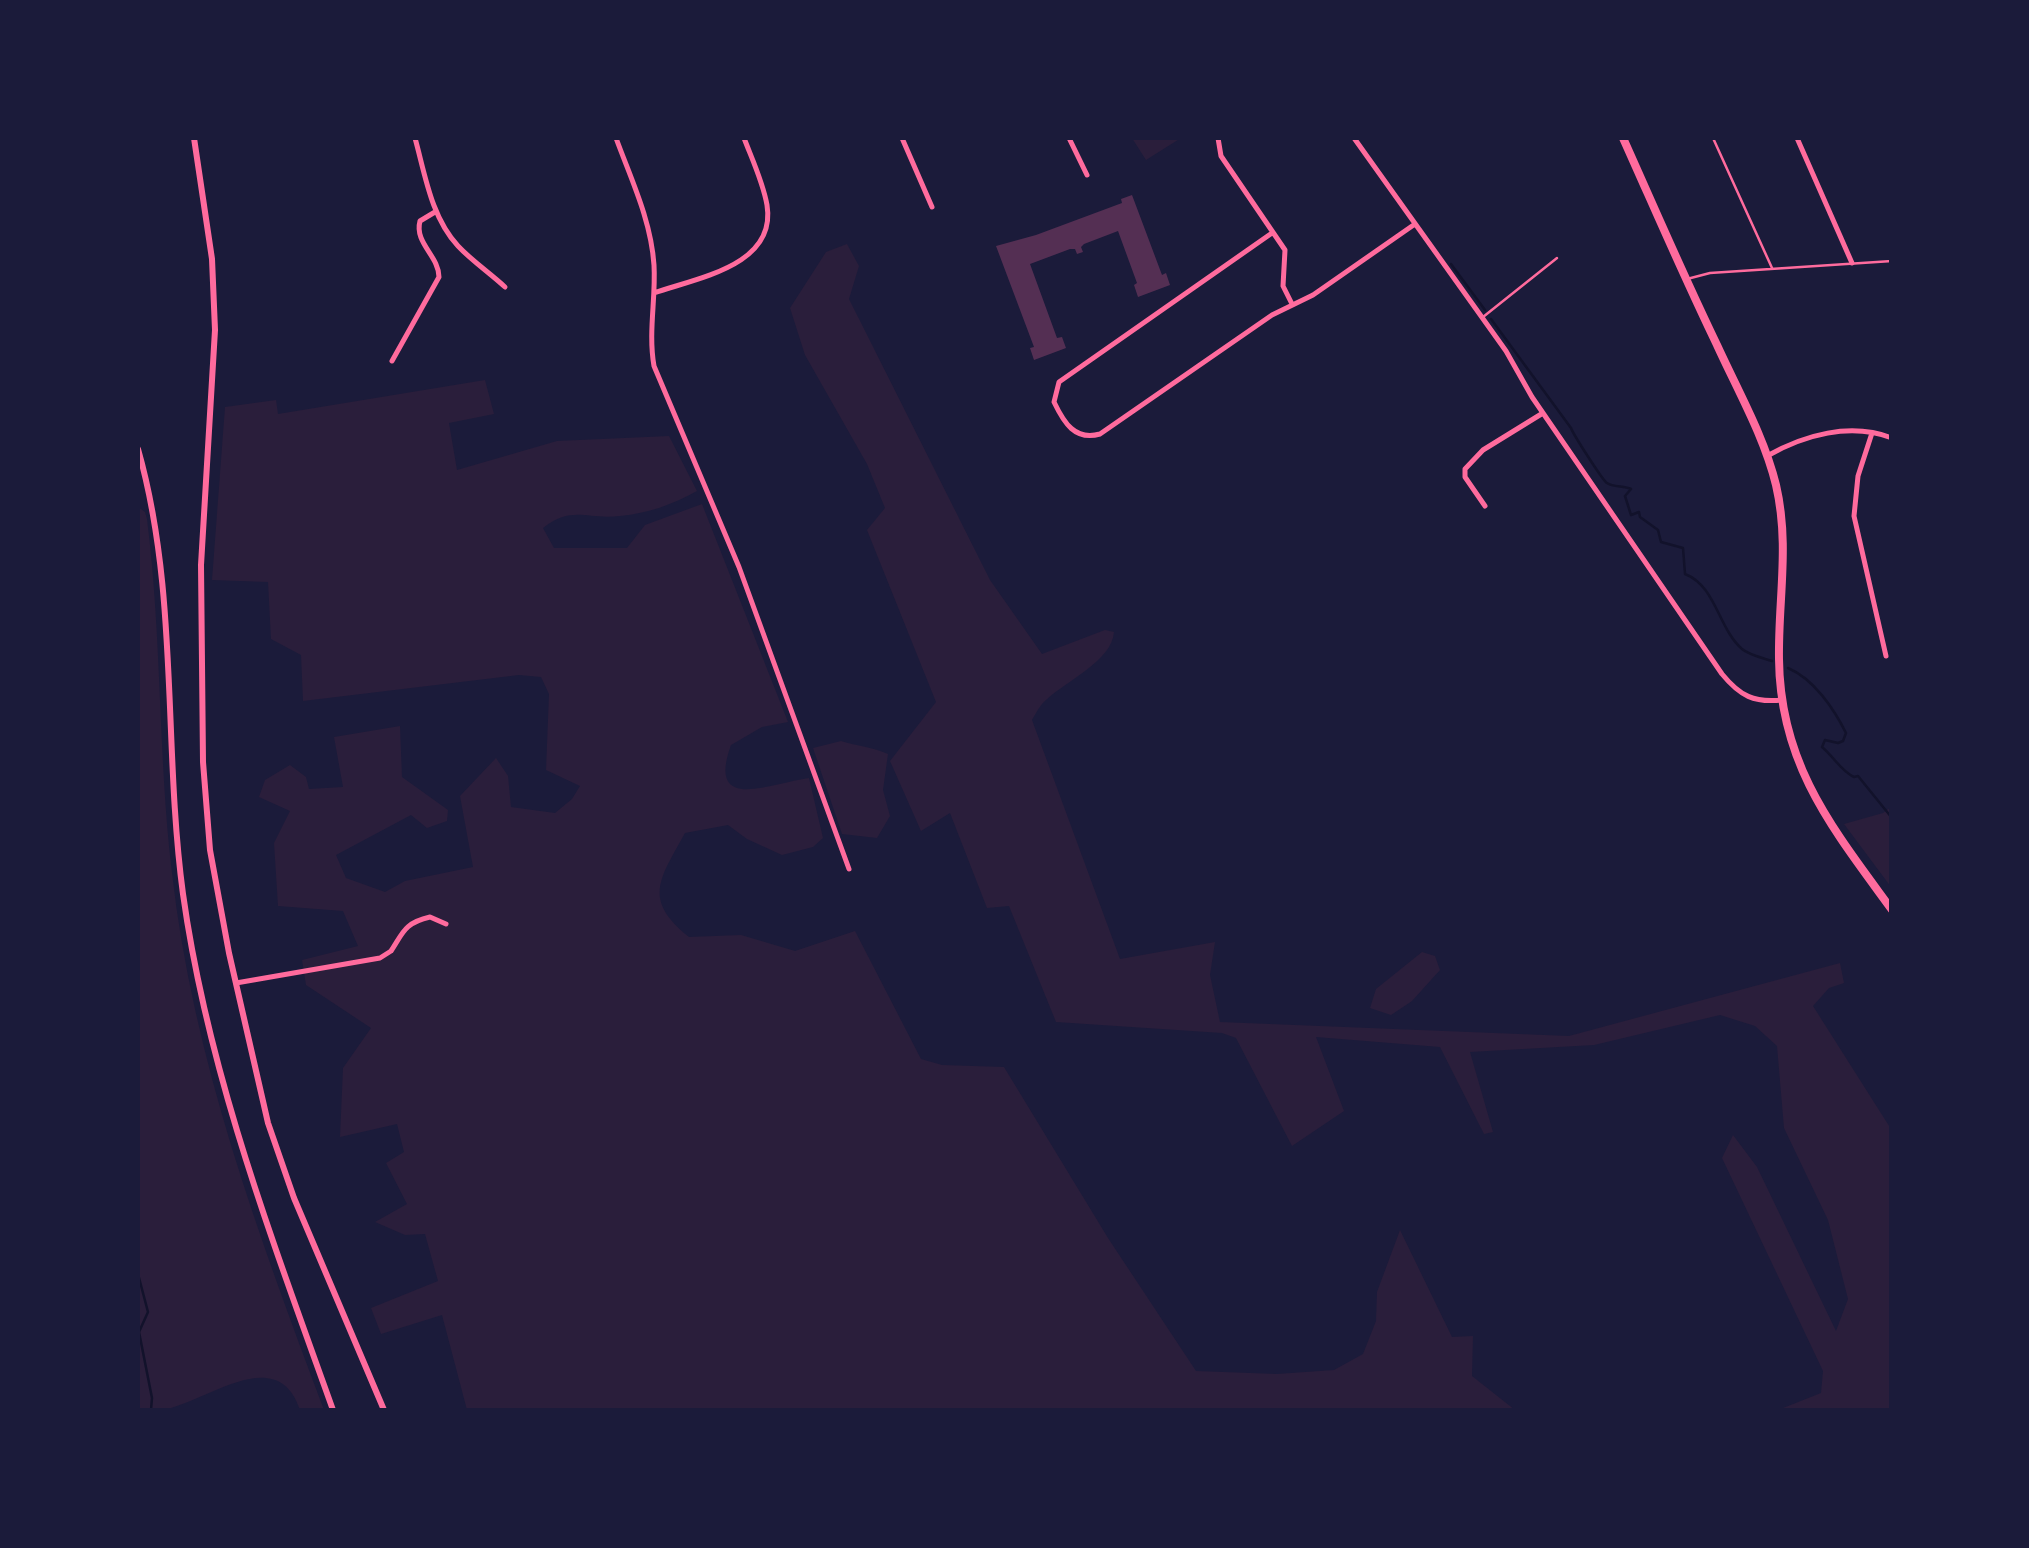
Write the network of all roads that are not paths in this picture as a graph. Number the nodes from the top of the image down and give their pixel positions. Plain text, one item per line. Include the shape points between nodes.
1 (194, 138) edge
2 (414, 138) edge
3 (616, 138) edge
4 (744, 138) edge
5 (902, 138) edge
6 (1069, 138) edge
7 (1218, 138) edge
8 (1368, 138) edge
9 (1622, 138) edge
10 (1714, 138) edge
11 (1796, 138) edge
12 (1357, 141) edge
13 (1087, 175) dead end
14 (932, 207) dead end
15 (436, 212) junction
16 (1414, 224) junction
17 (1272, 232) junction
18 (1557, 258) dead end
19 (1892, 260) edge
20 (1852, 264) junction
21 (1773, 271) junction
22 (1686, 280) junction
23 (506, 287) dead end
24 (654, 293) junction
25 (1292, 304) junction
26 (1482, 318) junction
27 (392, 361) dead end
28 (1543, 413) junction
29 (1872, 433) junction
30 (1892, 438) edge
31 (138, 449) edge
32 (1767, 456) junction
33 (148, 490) junction
34 (138, 494) edge
35 (1485, 506) dead end
36 (1886, 656) dead end
37 (1782, 700) junction
38 (849, 870) dead end
39 (1892, 910) edge
40 (446, 924) dead end
41 (236, 983) junction
42 (334, 1410) edge
43 (384, 1410) edge

1 - 41 street via 215,330 201,565 204,778 210,850
2 - 15 street
3 - 24 street via 650,236
4 - 24 street via 767,204 762,239 729,267
5 - 14 street
6 - 13 street
7 - 17 street via 1221,156
8 - 12 street
9 - 22 highway
10 - 21 lane
11 - 20 street
12 - 16 street
15 - 23 street via 458,247
15 - 27 street via 418,228 440,277
16 - 25 street
16 - 26 street
17 - 25 street via 1286,253 1282,279
17 - 25 street via 1059,382 1054,402 1077,434 1095,436
18 - 26 lane
19 - 20 lane
20 - 21 lane
21 - 22 lane
22 - 32 highway
24 - 38 street via 654,366 738,567
26 - 28 street
28 - 35 street via 1465,469
28 - 37 street via 1729,683 1754,700
29 - 30 street
29 - 32 street via 1818,434
29 - 36 street via 1854,516
31 - 33 street
32 - 37 highway via 1784,548
33 - 34 street
33 - 42 street via 162,588 174,820 192,946 244,1155
37 - 39 highway via 1816,804
40 - 41 street via 430,916 413,923 380,958
41 - 43 street via 284,1172

